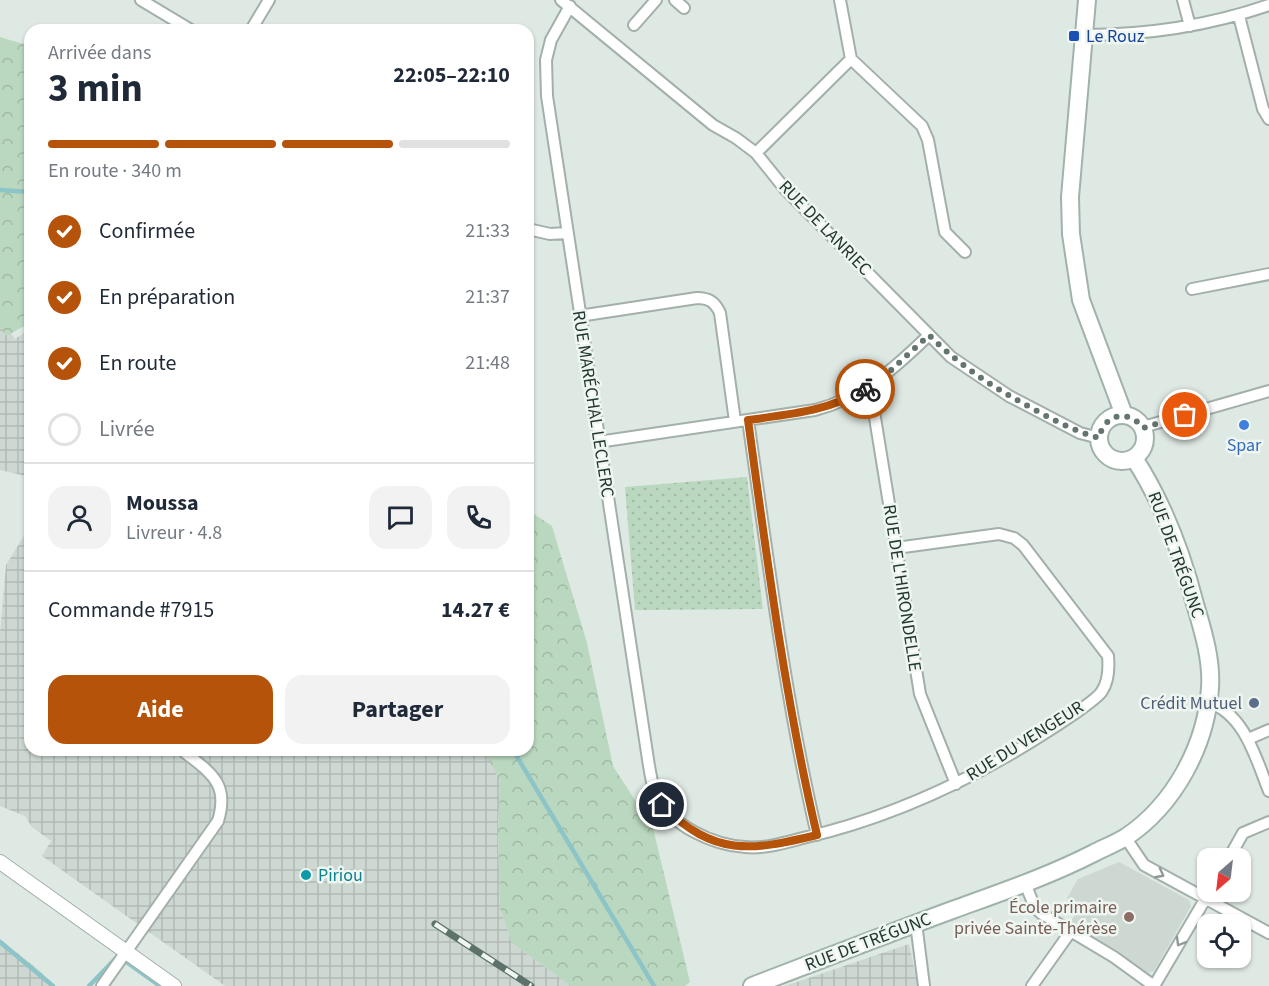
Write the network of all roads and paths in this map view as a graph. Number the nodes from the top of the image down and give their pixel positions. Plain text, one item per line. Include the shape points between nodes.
1 (141, 0) edge
2 (269, 0) edge
3 (656, 0) edge
4 (675, 0) edge
5 (840, 0) edge
6 (1086, 0) edge
7 (1183, 0) edge
8 (565, 3) edge
9 (1269, 6) edge
10 (684, 8) dead end
11 (1239, 16) junction
12 (181, 24) edge
13 (255, 24) edge
14 (634, 25) dead end
15 (1190, 26) junction
16 (1084, 35) junction
17 (851, 59) junction
18 (1269, 119) edge
19 (756, 153) junction
20 (534, 230) edge
21 (567, 233) junction
22 (966, 252) dead end
23 (1269, 274) edge
24 (1192, 289) dead end
25 (579, 316) junction
26 (929, 335) junction
27 (870, 387) junction
28 (1269, 391) edge
29 (1124, 415) junction
30 (748, 420) junction
31 (735, 421) junction
32 (1143, 428) junction
33 (1099, 438) junction
34 (598, 442) junction
35 (1134, 458) junction
36 (896, 548) junction
37 (1208, 702) junction
38 (1269, 730) edge
39 (1248, 739) junction
40 (190, 756) edge
41 (956, 784) junction
42 (1269, 791) edge
43 (662, 805) joint
44 (1269, 822) edge
45 (817, 835) junction
46 (1125, 837) junction
47 (1235, 848) edge
48 (0, 862) edge
49 (1025, 883) junction
50 (1197, 890) edge
51 (1204, 902) edge
52 (1219, 902) edge
53 (916, 923) junction
54 (1071, 931) junction
55 (1269, 933) edge
56 (128, 952) junction
57 (102, 986) edge
58 (174, 986) edge
59 (752, 986) edge
60 (924, 986) edge
61 (1032, 986) edge
62 (1154, 986) edge

1 - 12 street
2 - 13 street
3 - 14 street
4 - 10 street
5 - 17 street
6 - 16 main road
7 - 15 street
8 - 19 street, RUE DE LANRIEC via 713,125
8 - 21 street, RUE MARÉCHAL LECLERC via 546,60 547,96
9 - 11 street
11 - 15 street
11 - 18 street
15 - 16 street
16 - 29 main road via 1070,196 1071,234 1081,300
17 - 19 street
17 - 22 street via 922,126 945,232
19 - 26 street, RUE DE LANRIEC via 785,189
20 - 21 street
21 - 25 street, RUE MARÉCHAL LECLERC
23 - 24 street
25 - 31 street via 697,298 714,302 720,313
25 - 34 street, RUE MARÉCHAL LECLERC
26 - 27 street
26 - 33 street, RUE DE LANRIEC via 951,357 1009,396 1080,433
27 - 30 street via 832,406
27 - 36 street, RUE DE L'HIRONDELLE
28 - 32 street
29 - 32 main road
29 - 33 main road via 1104,424
30 - 31 street
30 - 45 street via 777,622
31 - 34 street
32 - 35 main road via 1145,441
33 - 35 main road via 1103,451 1114,460
34 - 43 street, RUE MARÉCHAL LECLERC via 652,784
35 - 37 main road, RUE DE TRÉGUNC via 1153,488 1189,581 1205,638
36 - 41 street, RUE DE L'HIRONDELLE via 920,694
36 - 41 street, RUE DU VENGEUR via 999,534 1014,538 1108,656 1109,671 1102,693 1041,735
37 - 39 street via 1225,709
37 - 46 main road, RUE DE TRÉGUNC via 1196,747 1178,785 1157,811
38 - 39 street
39 - 42 street
40 - 56 street via 217,780 221,810 212,831
41 - 45 street, RUE DU VENGEUR via 876,817
43 - 45 street, RUE DU VENGEUR via 678,821 727,845 764,847
44 - 47 street via 1243,833
46 - 49 main road, RUE DE TRÉGUNC
46 -> 50 street via 1144,866
48 - 56 street
49 - 53 main road, RUE DE TRÉGUNC
49 - 54 street via 1035,908
51 -> 62 street
52 - 55 street
53 - 59 main road, RUE DE TRÉGUNC
53 - 60 street
54 - 61 street
54 - 62 street
56 - 57 street
56 - 58 street

